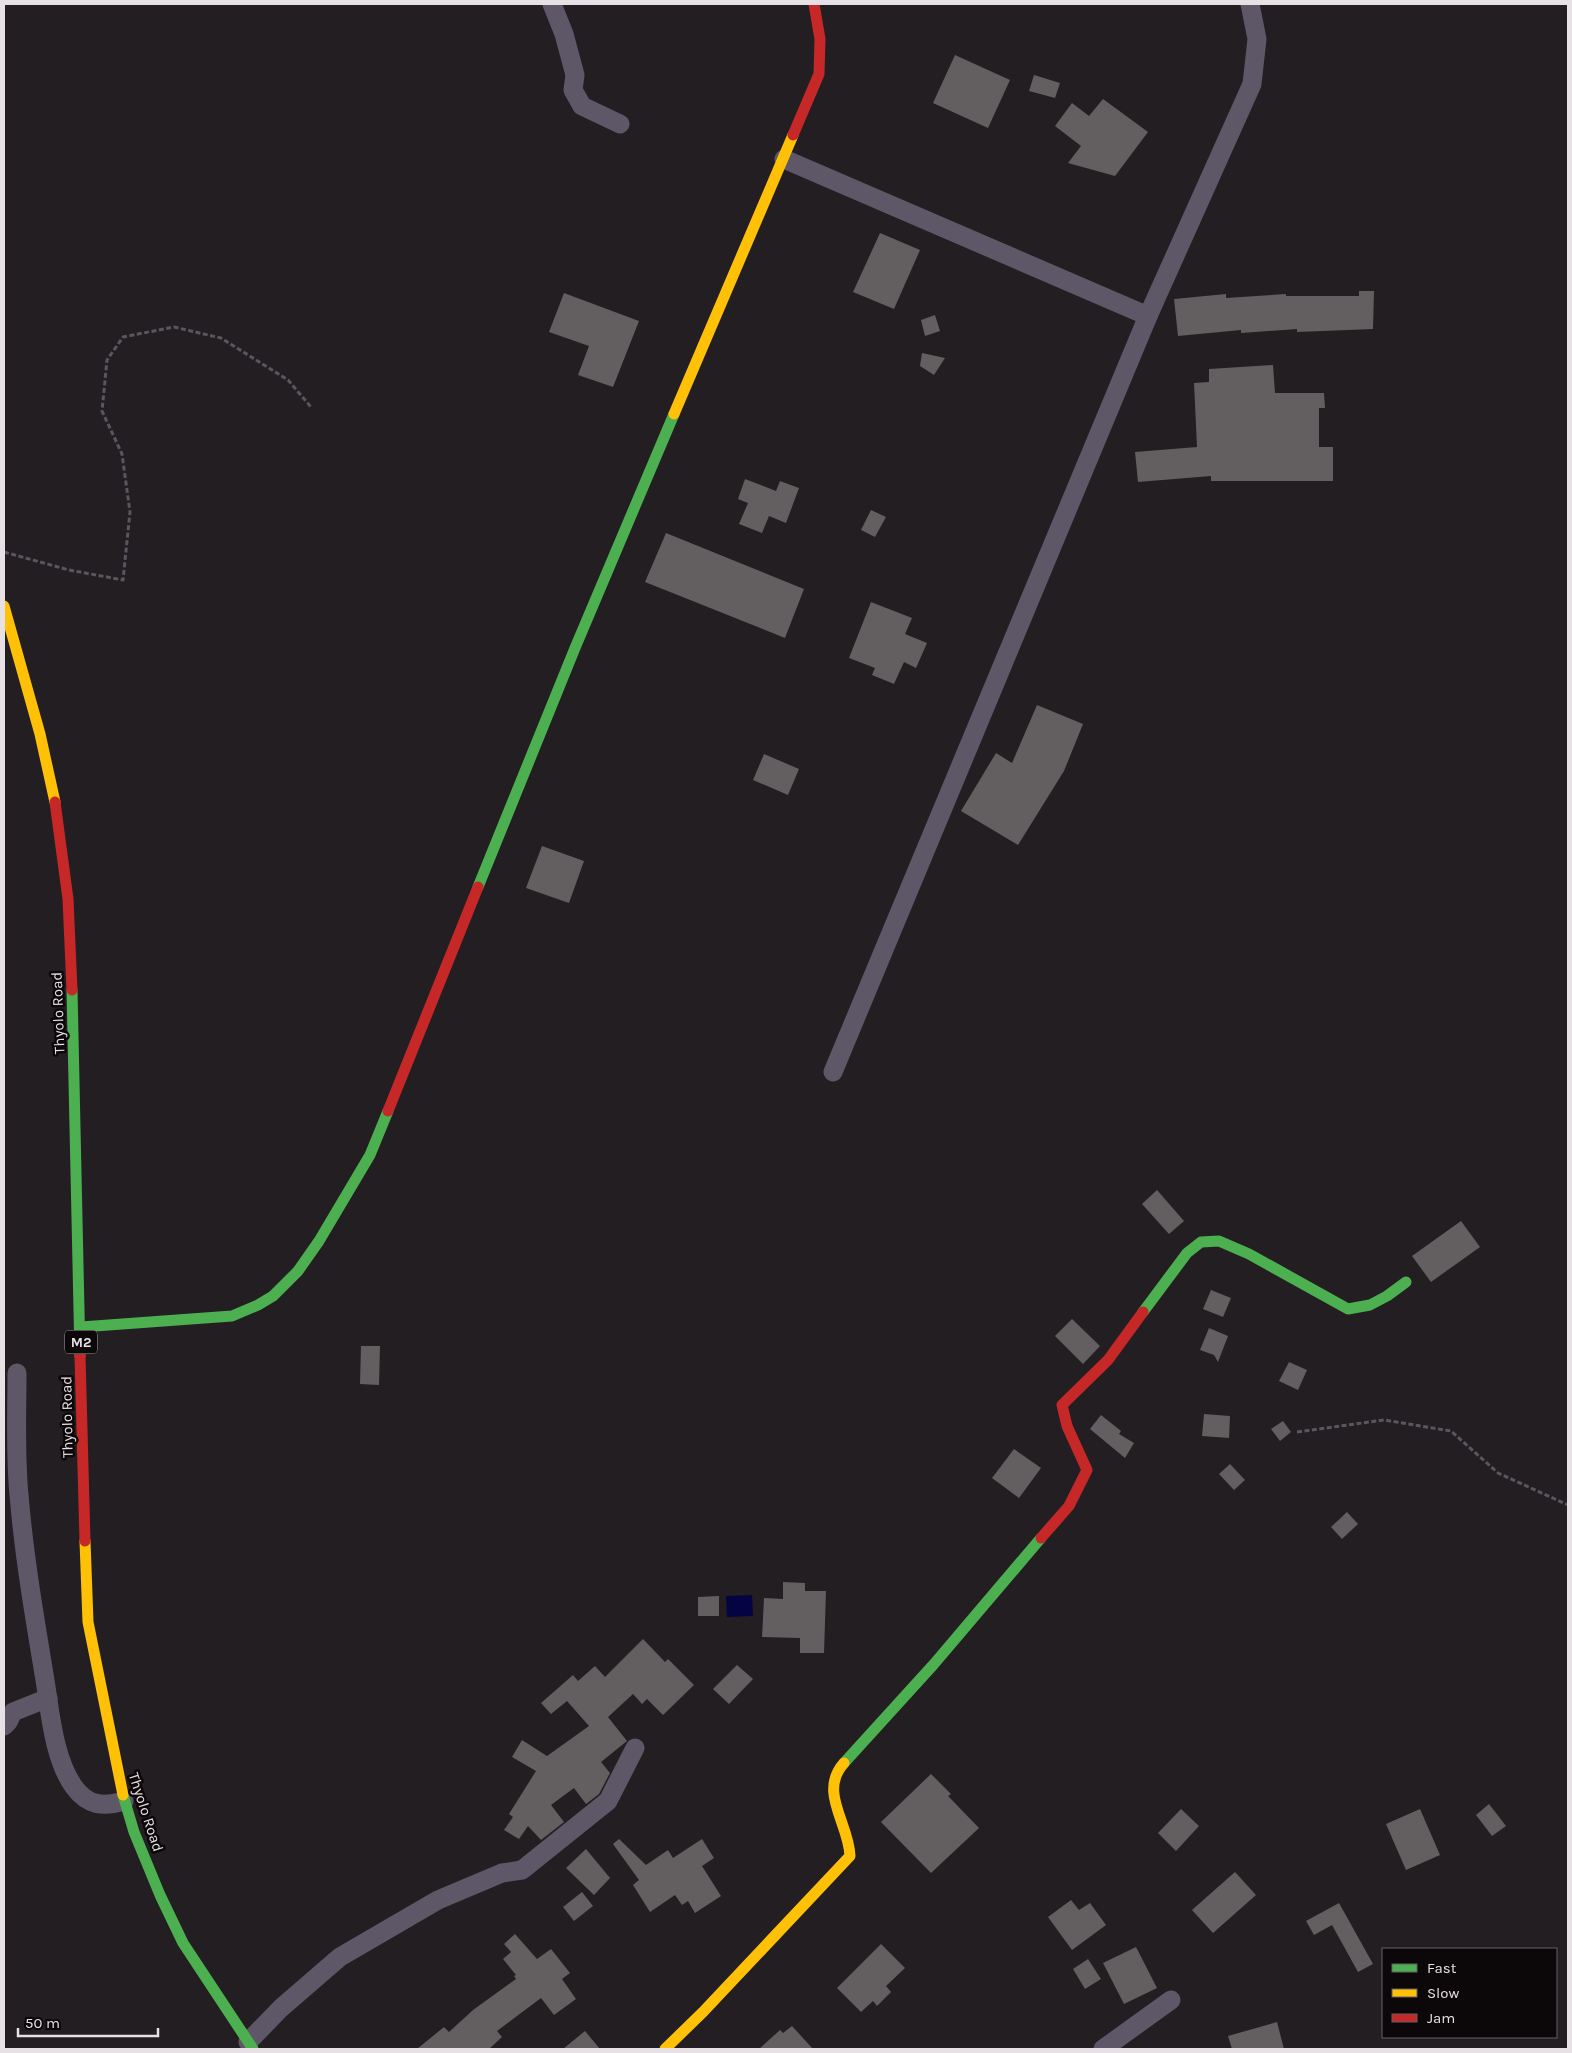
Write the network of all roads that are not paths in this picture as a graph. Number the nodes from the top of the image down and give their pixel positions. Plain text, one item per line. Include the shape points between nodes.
1 (552, 4) edge
2 (814, 4) edge
3 (1250, 4) edge
4 (620, 124) dead end
5 (784, 159) junction
6 (1148, 316) junction
7 (4, 606) edge
8 (833, 1072) dead end
9 (1406, 1282) dead end
10 (81, 1327) junction
11 (17, 1374) dead end
12 (11, 1445) edge
13 (48, 1698) junction
14 (4, 1726) edge
15 (636, 1748) dead end
16 (124, 1801) junction
17 (1171, 2000) dead end
18 (250, 2046) edge
19 (665, 2049) edge
20 (1103, 2049) edge

1 - 4 street via 575,75 573,90 582,106
2 - 5 main road via 822,56 819,74
3 - 6 street via 1257,39 1252,84
5 - 6 street
5 - 10 main road via 574,648 360,1174 309,1257 272,1297 232,1316
6 - 8 street
7 - 10 main road, Thyolo Road / M2 via 40,734 58,818 68,899
9 - 19 main road via 1370,1305 1348,1309 1249,1254 1219,1242 1201,1242 1187,1253 1108,1360 1062,1405 1066,1426 1087,1470 1069,1506 934,1664 836,1772 832,1790 836,1810 851,1842 850,1856
10 - 16 main road, Thyolo Road / M2 via 88,1622
11 - 12 street
12 - 13 street via 27,1572
13 - 14 street via 13,1712
13 - 16 street via 54,1736 74,1787 86,1799 97,1804 107,1806
15 - 18 street via 608,1801 522,1870 502,1873 438,1900 340,1957 280,2008
16 - 18 main road, Thyolo Road / M2 via 160,1895 183,1943
17 - 20 street

